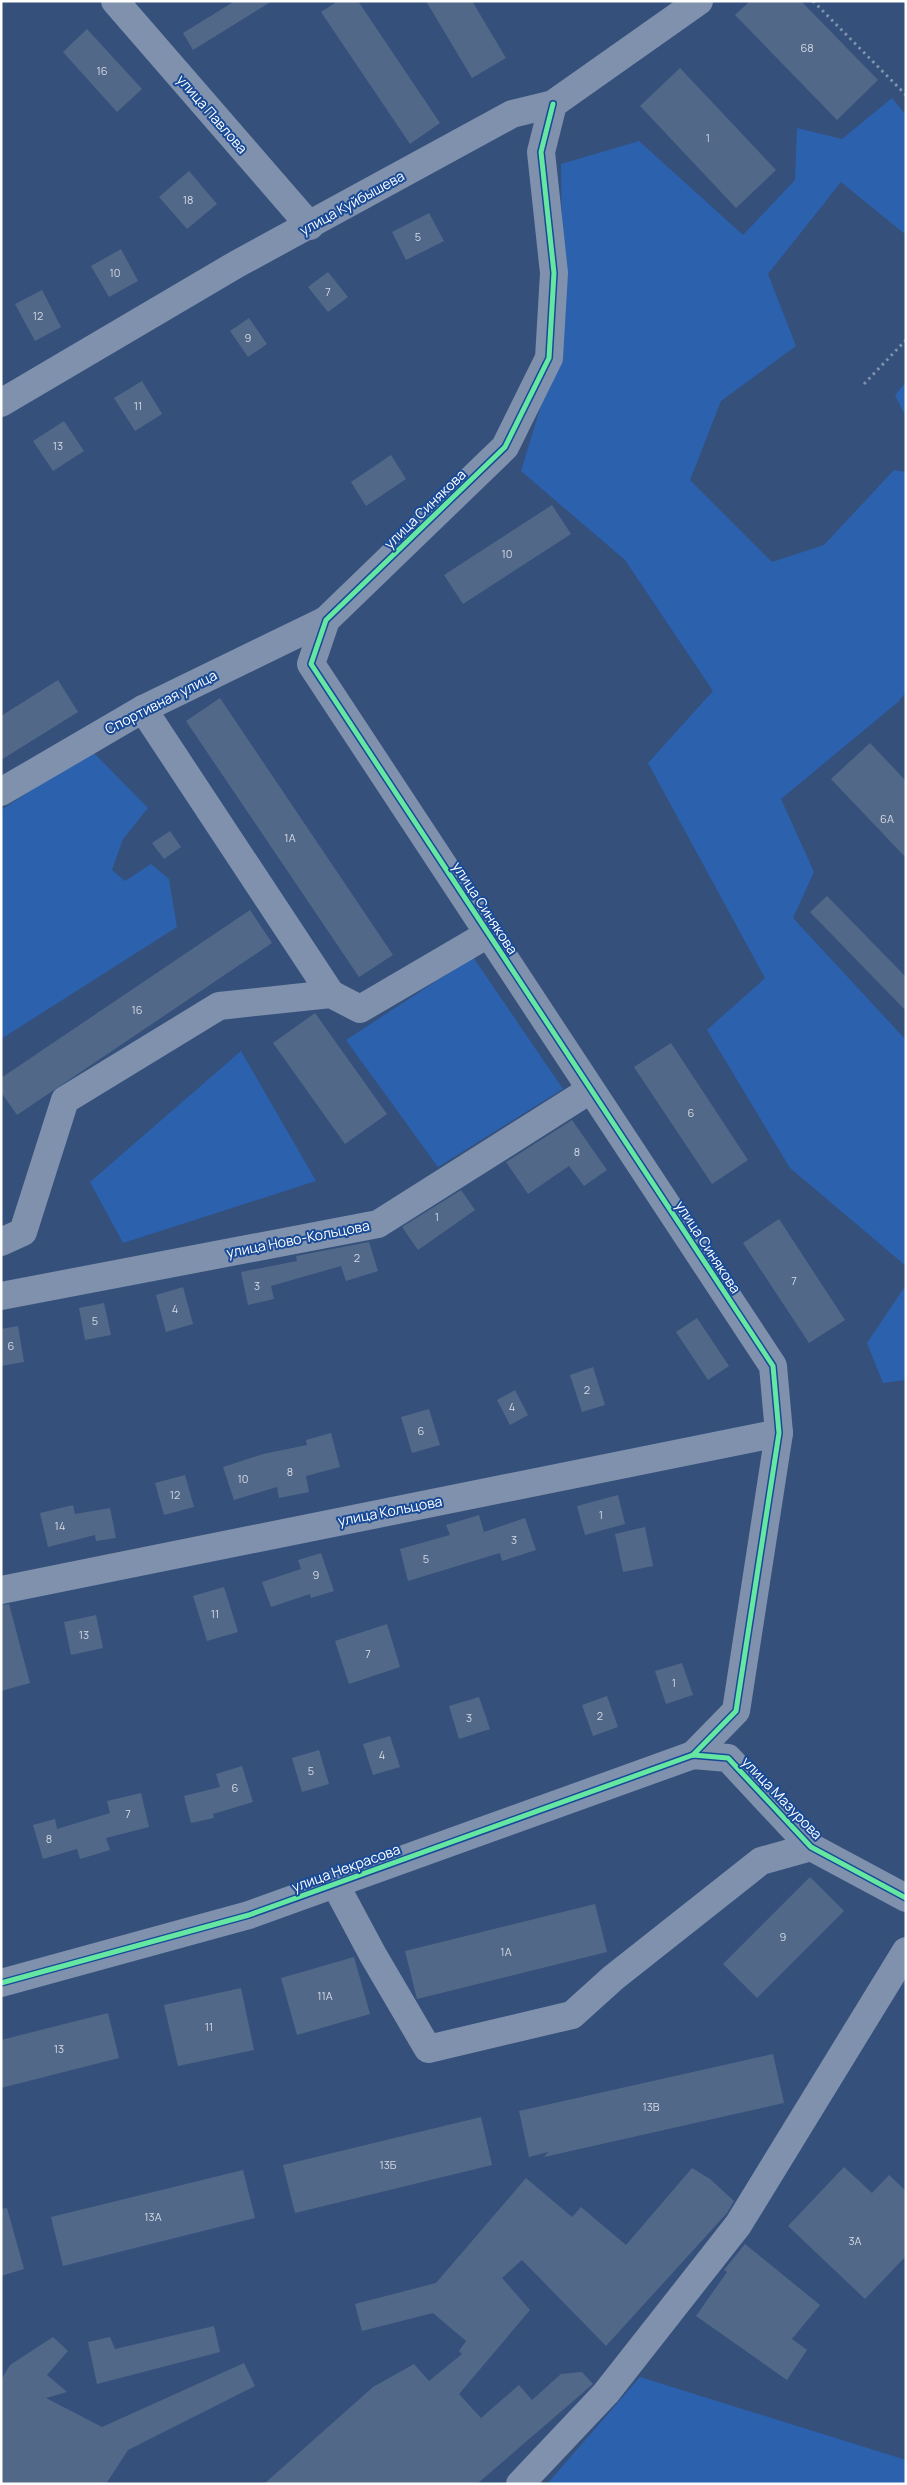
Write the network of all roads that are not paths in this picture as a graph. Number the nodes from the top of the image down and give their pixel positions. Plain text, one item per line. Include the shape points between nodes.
1 (115, 1) edge
2 (699, 1) edge
3 (553, 104) junction
4 (310, 226) junction
5 (1, 403) edge
6 (326, 620) junction
7 (142, 709) junction
8 (1, 792) edge
9 (488, 934) junction
10 (331, 994) junction
11 (590, 1090) junction
12 (1, 1242) edge
13 (1, 1296) edge
14 (779, 1433) junction
15 (1, 1590) edge
16 (692, 1755) junction
17 (811, 1847) junction
18 (334, 1884) junction
19 (906, 1898) edge
20 (906, 1950) edge
21 (1, 1983) edge
22 (520, 2484) edge

1 - 4 street, улица Павлова
2 - 3 street, улица Куйбышева
3 - 4 street, улица Куйбышева via 512,114
3 - 6 street, улица Синякова via 540,152 554,273 549,358 505,447
4 - 5 street, улица Куйбышева via 229,269
6 - 7 street, Спортивная улица
6 - 9 street, улица Синякова via 311,664
7 - 8 street, Спортивная улица
7 - 10 street
9 - 10 street via 360,1009
9 - 11 street, улица Синякова
10 - 12 street via 219,1006 65,1100 23,1232
11 - 13 street, улица Ново-Кольцова via 378,1224
11 - 14 street, улица Синякова via 773,1366
14 - 15 street, улица Кольцова
14 - 16 street, улица Синякова via 736,1711
16 - 17 street, улица Мазурова via 728,1758
16 - 18 street, улица Некрасова
17 - 18 street via 761,1861 612,1978 572,2015 428,2049
17 - 19 street, улица Мазурова
18 - 21 street, улица Некрасова via 249,1914
20 - 22 street via 738,2226 606,2393

